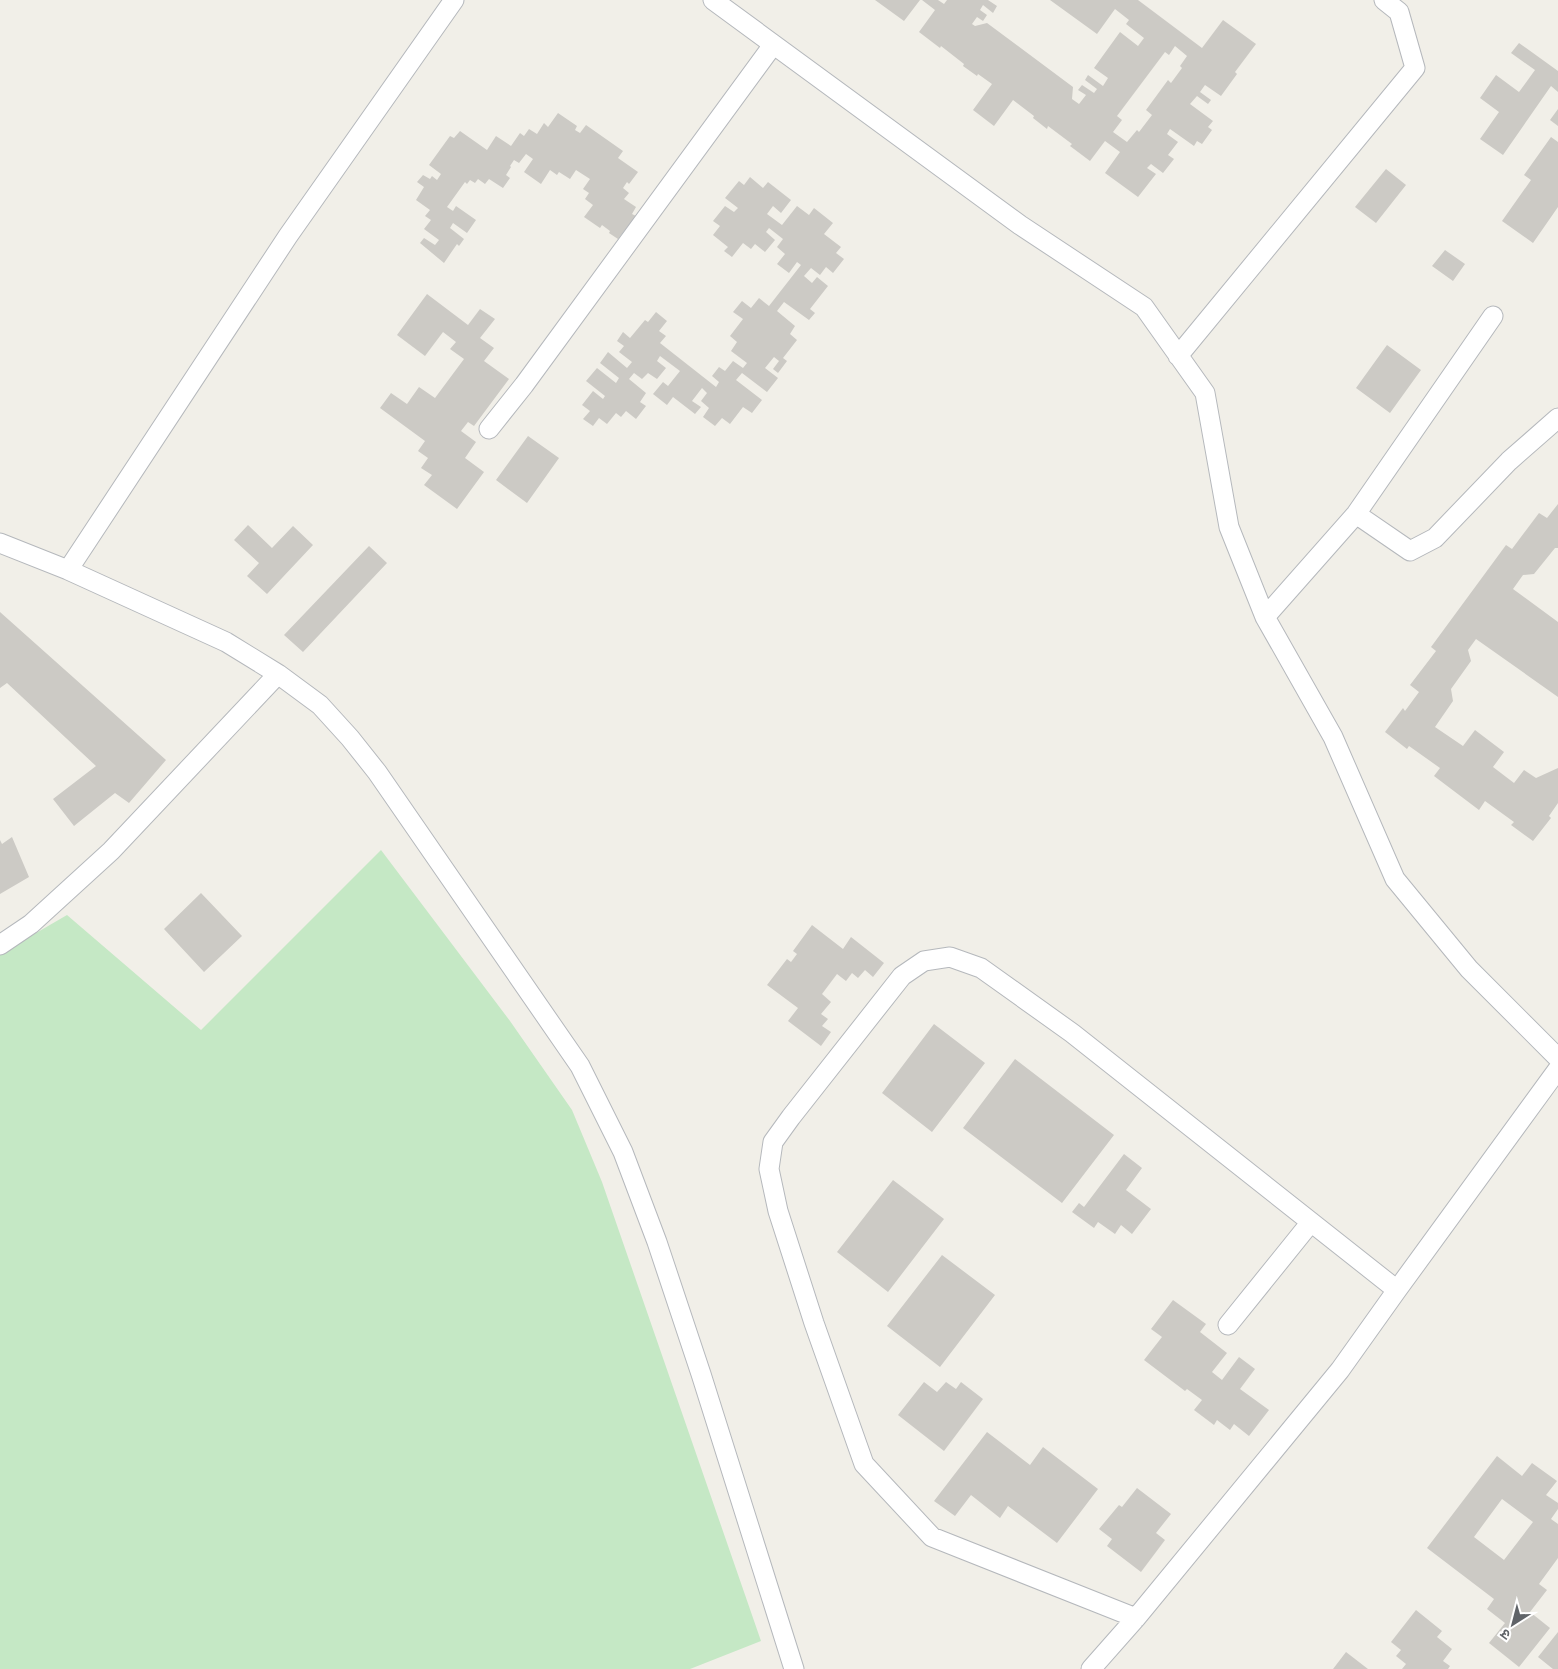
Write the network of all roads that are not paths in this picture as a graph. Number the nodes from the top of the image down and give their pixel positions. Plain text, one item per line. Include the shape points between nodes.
1 (454, 0) edge
2 (713, 0) edge
3 (1384, 0) edge
4 (773, 45) junction
5 (1493, 316) dead end
6 (1178, 356) junction
7 (1558, 418) edge
8 (489, 429) dead end
9 (1356, 514) junction
10 (0, 544) edge
11 (68, 570) junction
12 (1265, 617) junction
13 (278, 674) junction
14 (0, 945) edge
15 (1558, 1058) edge
16 (1558, 1069) edge
17 (1312, 1222) junction
18 (1397, 1290) junction
19 (1228, 1326) dead end
20 (1136, 1618) junction
21 (794, 1669) edge
22 (1091, 1669) edge

1 - 11 lane via 288,236
2 - 4 lane
3 - 6 lane via 1399,12 1415,68
4 - 6 lane via 1020,225 1144,307
4 - 8 lane
5 - 9 lane
6 - 12 lane via 1205,393 1229,527
7 - 9 lane via 1509,461 1435,538 1410,551
9 - 12 lane
10 - 11 lane
11 - 13 lane via 226,642
12 - 15 lane via 1333,737 1395,879 1470,969
13 - 14 lane via 111,851 31,924
13 - 21 lane via 320,705 377,772 580,1066 623,1152 657,1242 702,1374
16 - 18 lane
17 - 18 lane
17 - 19 lane
17 - 20 lane via 1072,1033 981,968 950,957 924,960 902,976 773,1142 769,1169 778,1210 864,1464 932,1537
18 - 20 lane via 1340,1370
20 - 22 lane

